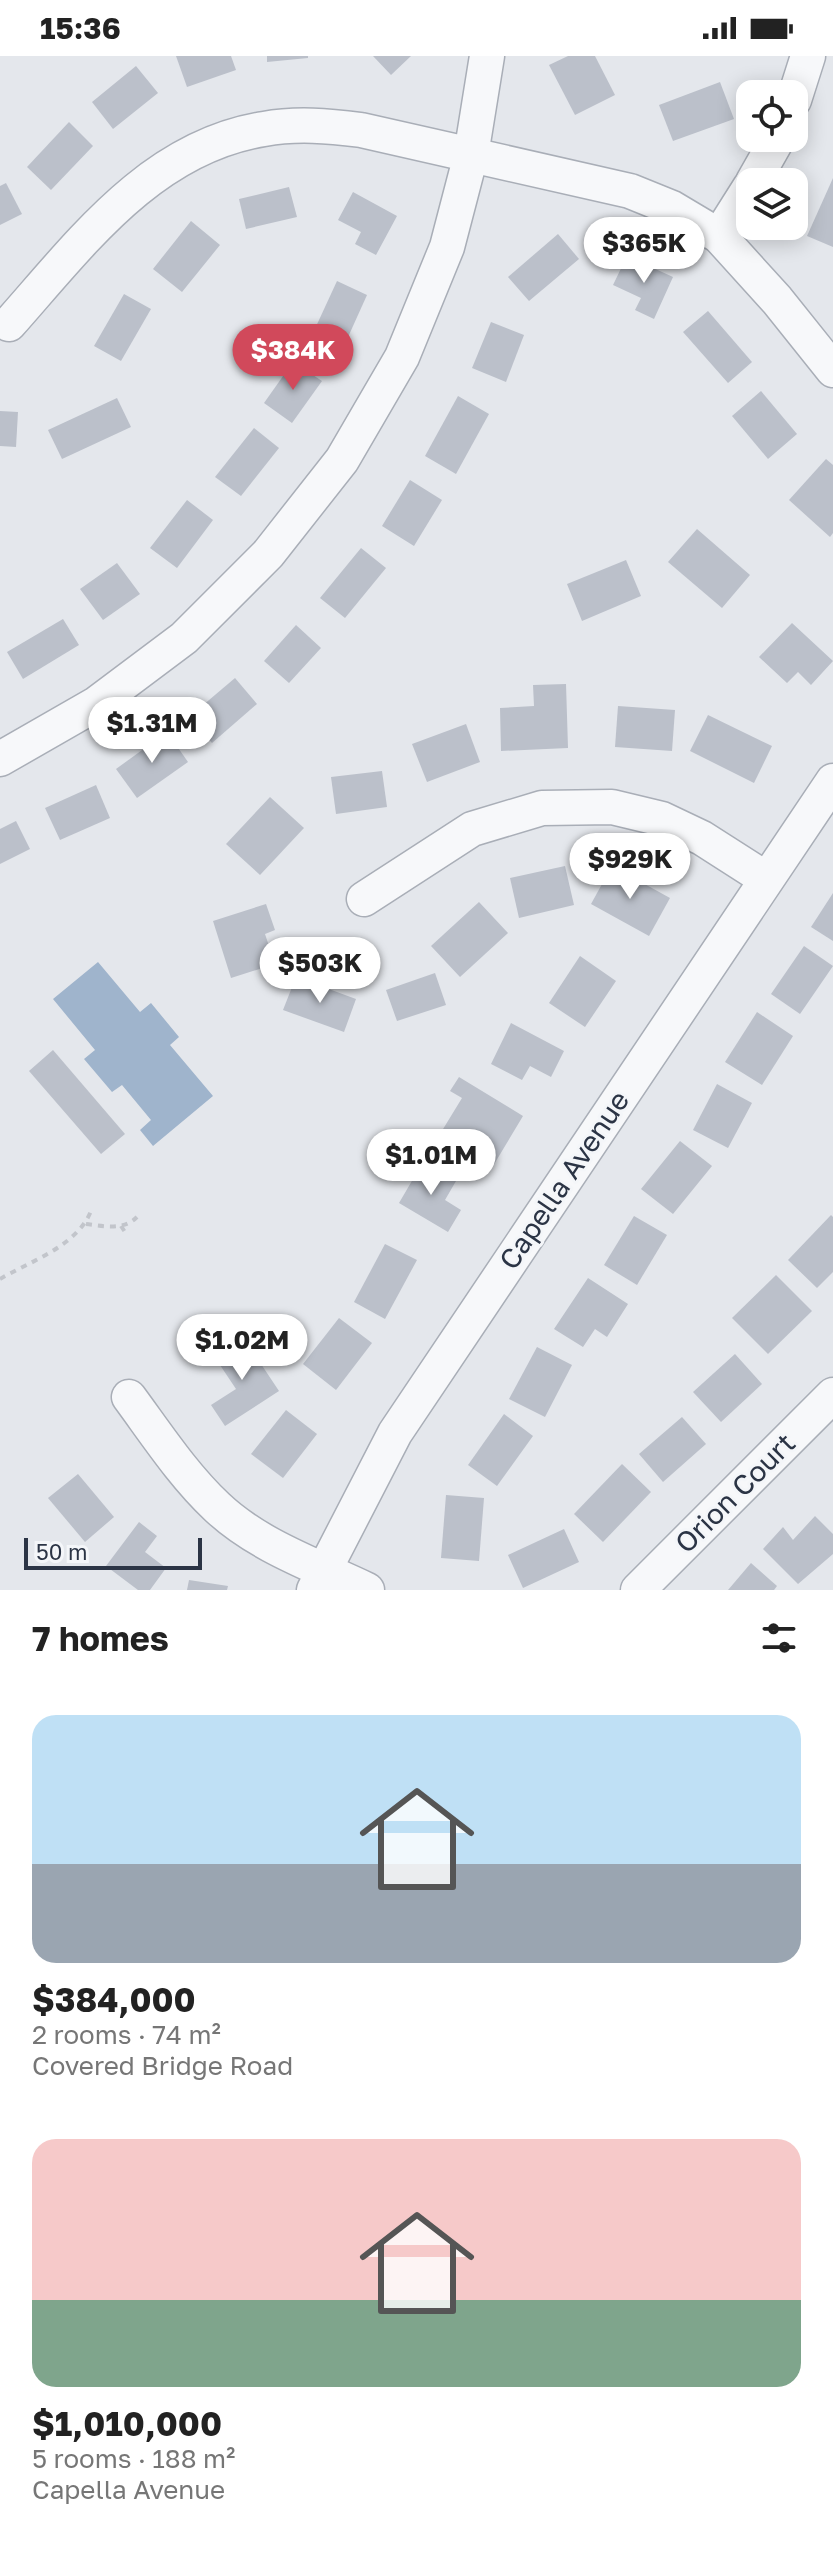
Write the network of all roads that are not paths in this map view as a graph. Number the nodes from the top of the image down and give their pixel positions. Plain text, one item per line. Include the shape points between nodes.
1 (487, 56) edge
2 (808, 56) edge
3 (800, 80) edge
4 (471, 155) junction
5 (736, 209) edge
6 (719, 236) junction
7 (9, 324) dead end
8 (833, 370) edge
9 (0, 759) edge
10 (833, 781) edge
11 (766, 879) junction
12 (364, 899) dead end
13 (833, 1395) edge
14 (129, 1397) dead end
15 (319, 1580) edge
16 (367, 1590) edge
17 (638, 1590) edge

1 - 4 street
2 - 3 street
4 - 6 street via 630,191
4 - 7 street via 318,125 265,129 216,141 170,163 108,213
4 - 9 street via 447,247 402,357 342,460 268,554 184,638 96,704
5 - 6 street
6 - 8 street
10 - 11 street, Capella Avenue
11 - 12 street via 662,819 612,807 542,808 472,829
11 - 15 street, Capella Avenue via 395,1433
13 - 17 street, Orion Court
14 - 15 street via 219,1510
15 - 16 street

